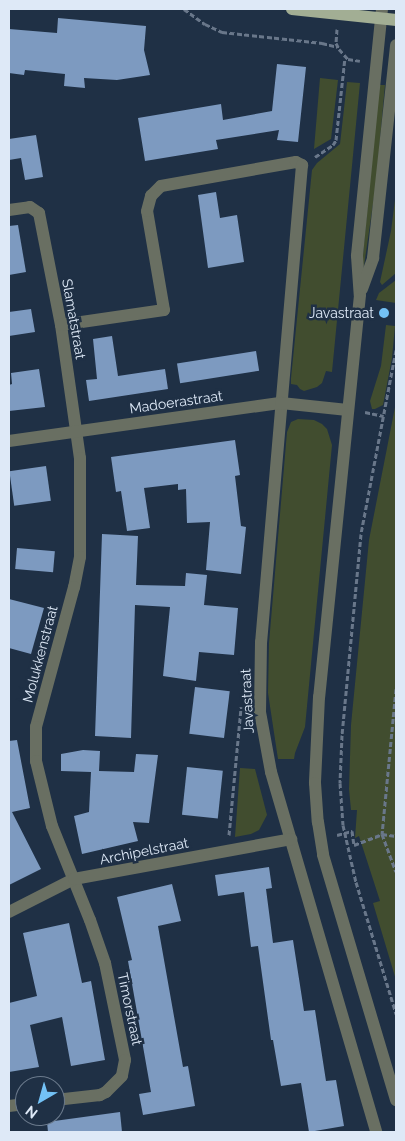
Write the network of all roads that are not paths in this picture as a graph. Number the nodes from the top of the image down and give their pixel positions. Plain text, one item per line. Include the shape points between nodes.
1 (292, 9) edge
2 (381, 13) edge
3 (396, 20) edge
4 (396, 45) edge
5 (9, 210) edge
6 (360, 295) junction
7 (61, 324) junction
8 (281, 403) junction
9 (353, 410) junction
10 (76, 431) junction
11 (9, 440) edge
12 (291, 839) junction
13 (74, 879) junction
14 (9, 912) edge
15 (65, 1098) edge
16 (396, 1100) edge
17 (376, 1132) edge

1 - 2 main road
2 - 3 main road
2 - 6 street via 357,256
4 - 6 street via 372,258
5 - 7 street, Slamatstraat via 30,207 39,213
6 - 9 street
7 - 8 street, Javastraat via 164,310 147,211 151,196 161,186 307,162
7 - 10 street, Slamatstraat
8 - 9 street, Madoerastraat
8 - 10 street, Madoerastraat
8 - 12 street, Javastraat via 259,693 266,753
9 - 16 street via 319,697 315,795 320,839 330,882
10 - 11 street, Madoerastraat
10 - 13 street, Molukkenstraat via 81,483 80,557 34,745 52,826
12 - 13 street, Archipelstraat
12 - 17 street, Javastraat
13 - 14 street, Archipelstraat
13 - 15 street, Timorstraat via 104,963 125,1060 122,1076 106,1092

